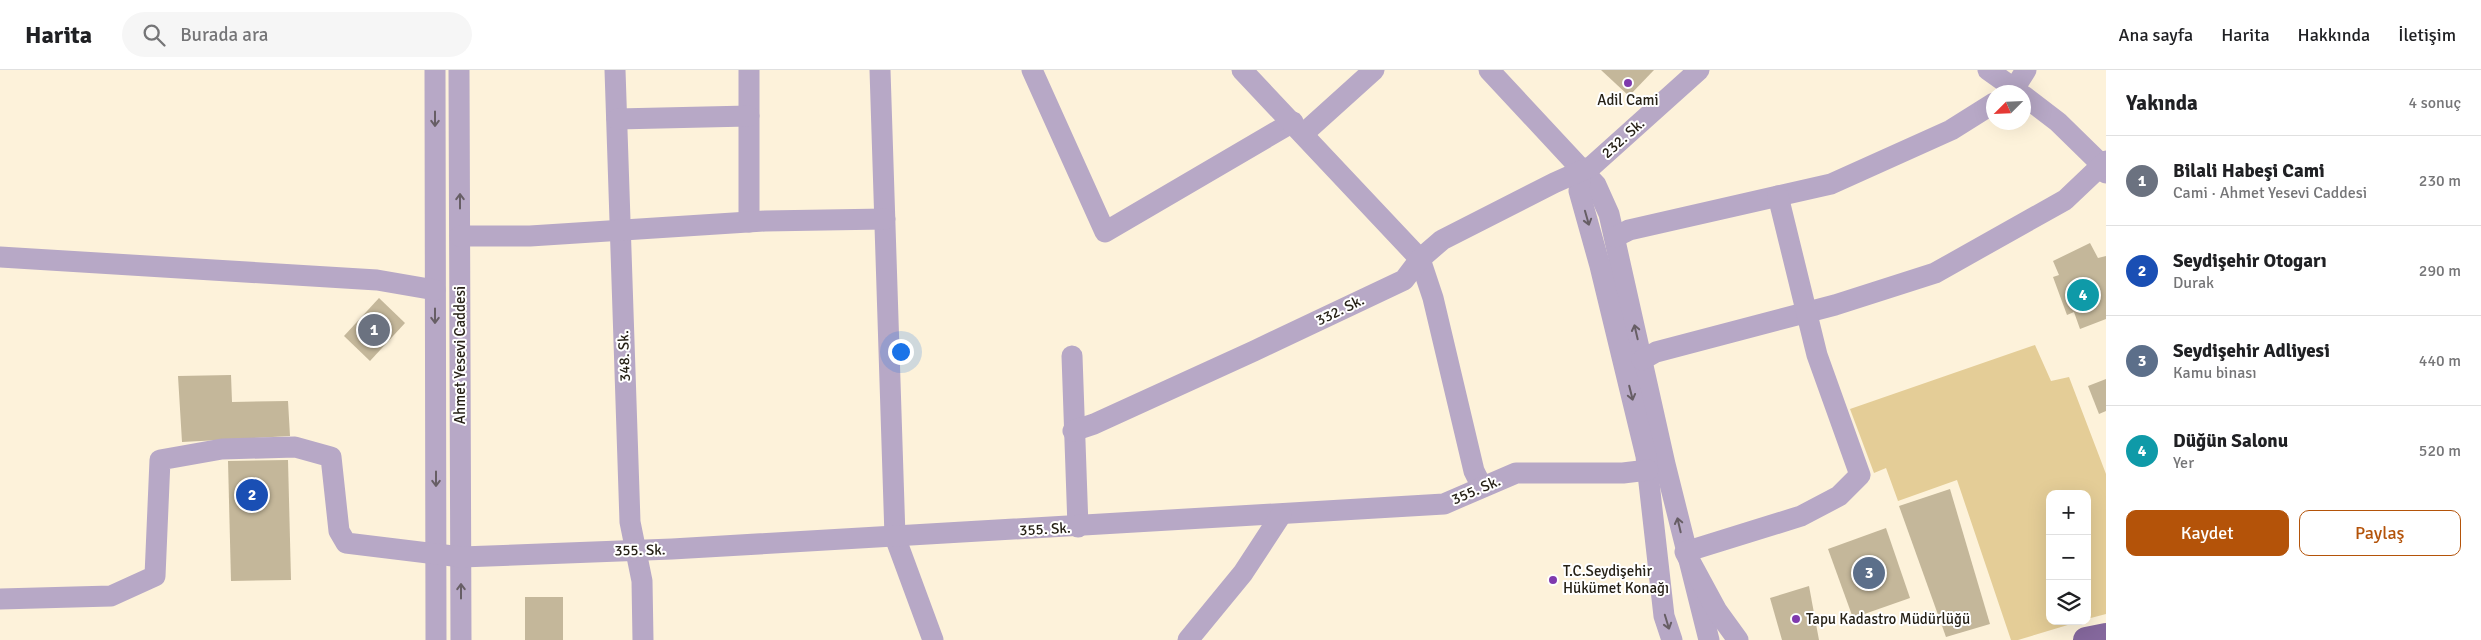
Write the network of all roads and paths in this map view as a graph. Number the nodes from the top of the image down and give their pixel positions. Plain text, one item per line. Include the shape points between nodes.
1 (435, 70) edge
2 (460, 70) edge
3 (615, 70) edge
4 (749, 70) edge
5 (880, 70) edge
6 (1032, 70) edge
7 (1242, 70) edge
8 (1374, 70) edge
9 (1490, 70) edge
10 (1699, 70) edge
11 (1988, 70) edge
12 (2026, 70) edge
13 (2006, 85) edge
14 (2019, 85) edge
15 (2031, 103) edge
16 (1986, 107) edge
17 (749, 116) junction
18 (617, 119) junction
19 (1298, 128) junction
20 (2105, 167) edge
21 (1586, 168) junction
22 (1778, 196) junction
23 (885, 219) junction
24 (749, 222) junction
25 (620, 230) junction
26 (460, 236) junction
27 (1615, 237) junction
28 (0, 257) edge
29 (1420, 259) junction
30 (435, 290) junction
31 (1807, 312) junction
32 (1072, 356) dead end
33 (1642, 360) junction
34 (1073, 431) junction
35 (1648, 470) junction
36 (1482, 487) junction
37 (1282, 515) junction
38 (1078, 527) junction
39 (895, 537) junction
40 (636, 549) junction
41 (1685, 552) junction
42 (436, 555) junction
43 (461, 557) junction
44 (0, 599) edge
45 (2106, 636) edge
46 (436, 640) edge
47 (461, 640) edge
48 (643, 640) edge
49 (933, 640) edge
50 (1188, 640) edge
51 (1672, 640) edge
52 (1709, 640) edge
53 (1738, 640) edge
54 (2086, 640) edge

1 -> 30 street, Ahmet Yesevi Caddesi
26 -> 2 street, Ahmet Yesevi Caddesi
3 - 18 street, 348. Sk.
4 - 17 street
5 - 23 street
6 - 19 street via 1106,232
7 - 19 street
8 - 19 street
9 - 21 street
10 - 21 street, 232. Sk.
11 - 13 street
12 - 14 street
15 - 20 street via 2058,122
16 - 22 street via 1951,130 1831,184
17 - 18 street
17 - 24 street
18 - 25 street, 348. Sk.
19 - 29 street
20 - 31 street via 2065,200 1935,273
21 - 27 street via 1610,214
21 - 29 street, 332. Sk. via 1442,240
21 -> 35 street via 1579,191
22 - 27 street via 1630,230
22 - 31 street
23 - 24 street
23 - 39 street
24 - 25 street
25 - 26 street
25 - 40 street, 348. Sk. via 630,522
26 - 43 street, Ahmet Yesevi Caddesi
33 -> 27 street
28 - 30 street via 376,280
29 - 34 street, 332. Sk. via 1404,280
29 - 36 street via 1433,298 1474,471
30 -> 42 street, Ahmet Yesevi Caddesi
31 - 33 street via 1656,352
31 - 41 street via 1817,355 1860,475 1840,496 1801,516
32 - 34 street
41 -> 33 street
34 - 38 street
35 - 36 street, 355. Sk. via 1516,473
35 -> 51 street via 1664,616
36 - 37 street, 355. Sk. via 1444,504
37 - 38 street, 355. Sk.
37 - 50 street via 1243,573
38 - 39 street, 355. Sk.
39 - 40 street, 355. Sk.
39 - 49 street
40 - 43 street, 355. Sk.
40 - 48 street, 348. Sk. via 642,582
41 - 52 street
41 - 53 street via 1717,612
42 - 43 street, 355. Sk.
42 - 44 street, 355. Sk. via 346,543 339,530 331,457 294,447 222,449 160,460 155,576 111,596
42 - 46 street, Ahmet Yesevi Caddesi
47 -> 43 street, Ahmet Yesevi Caddesi
45 - 54 main road

